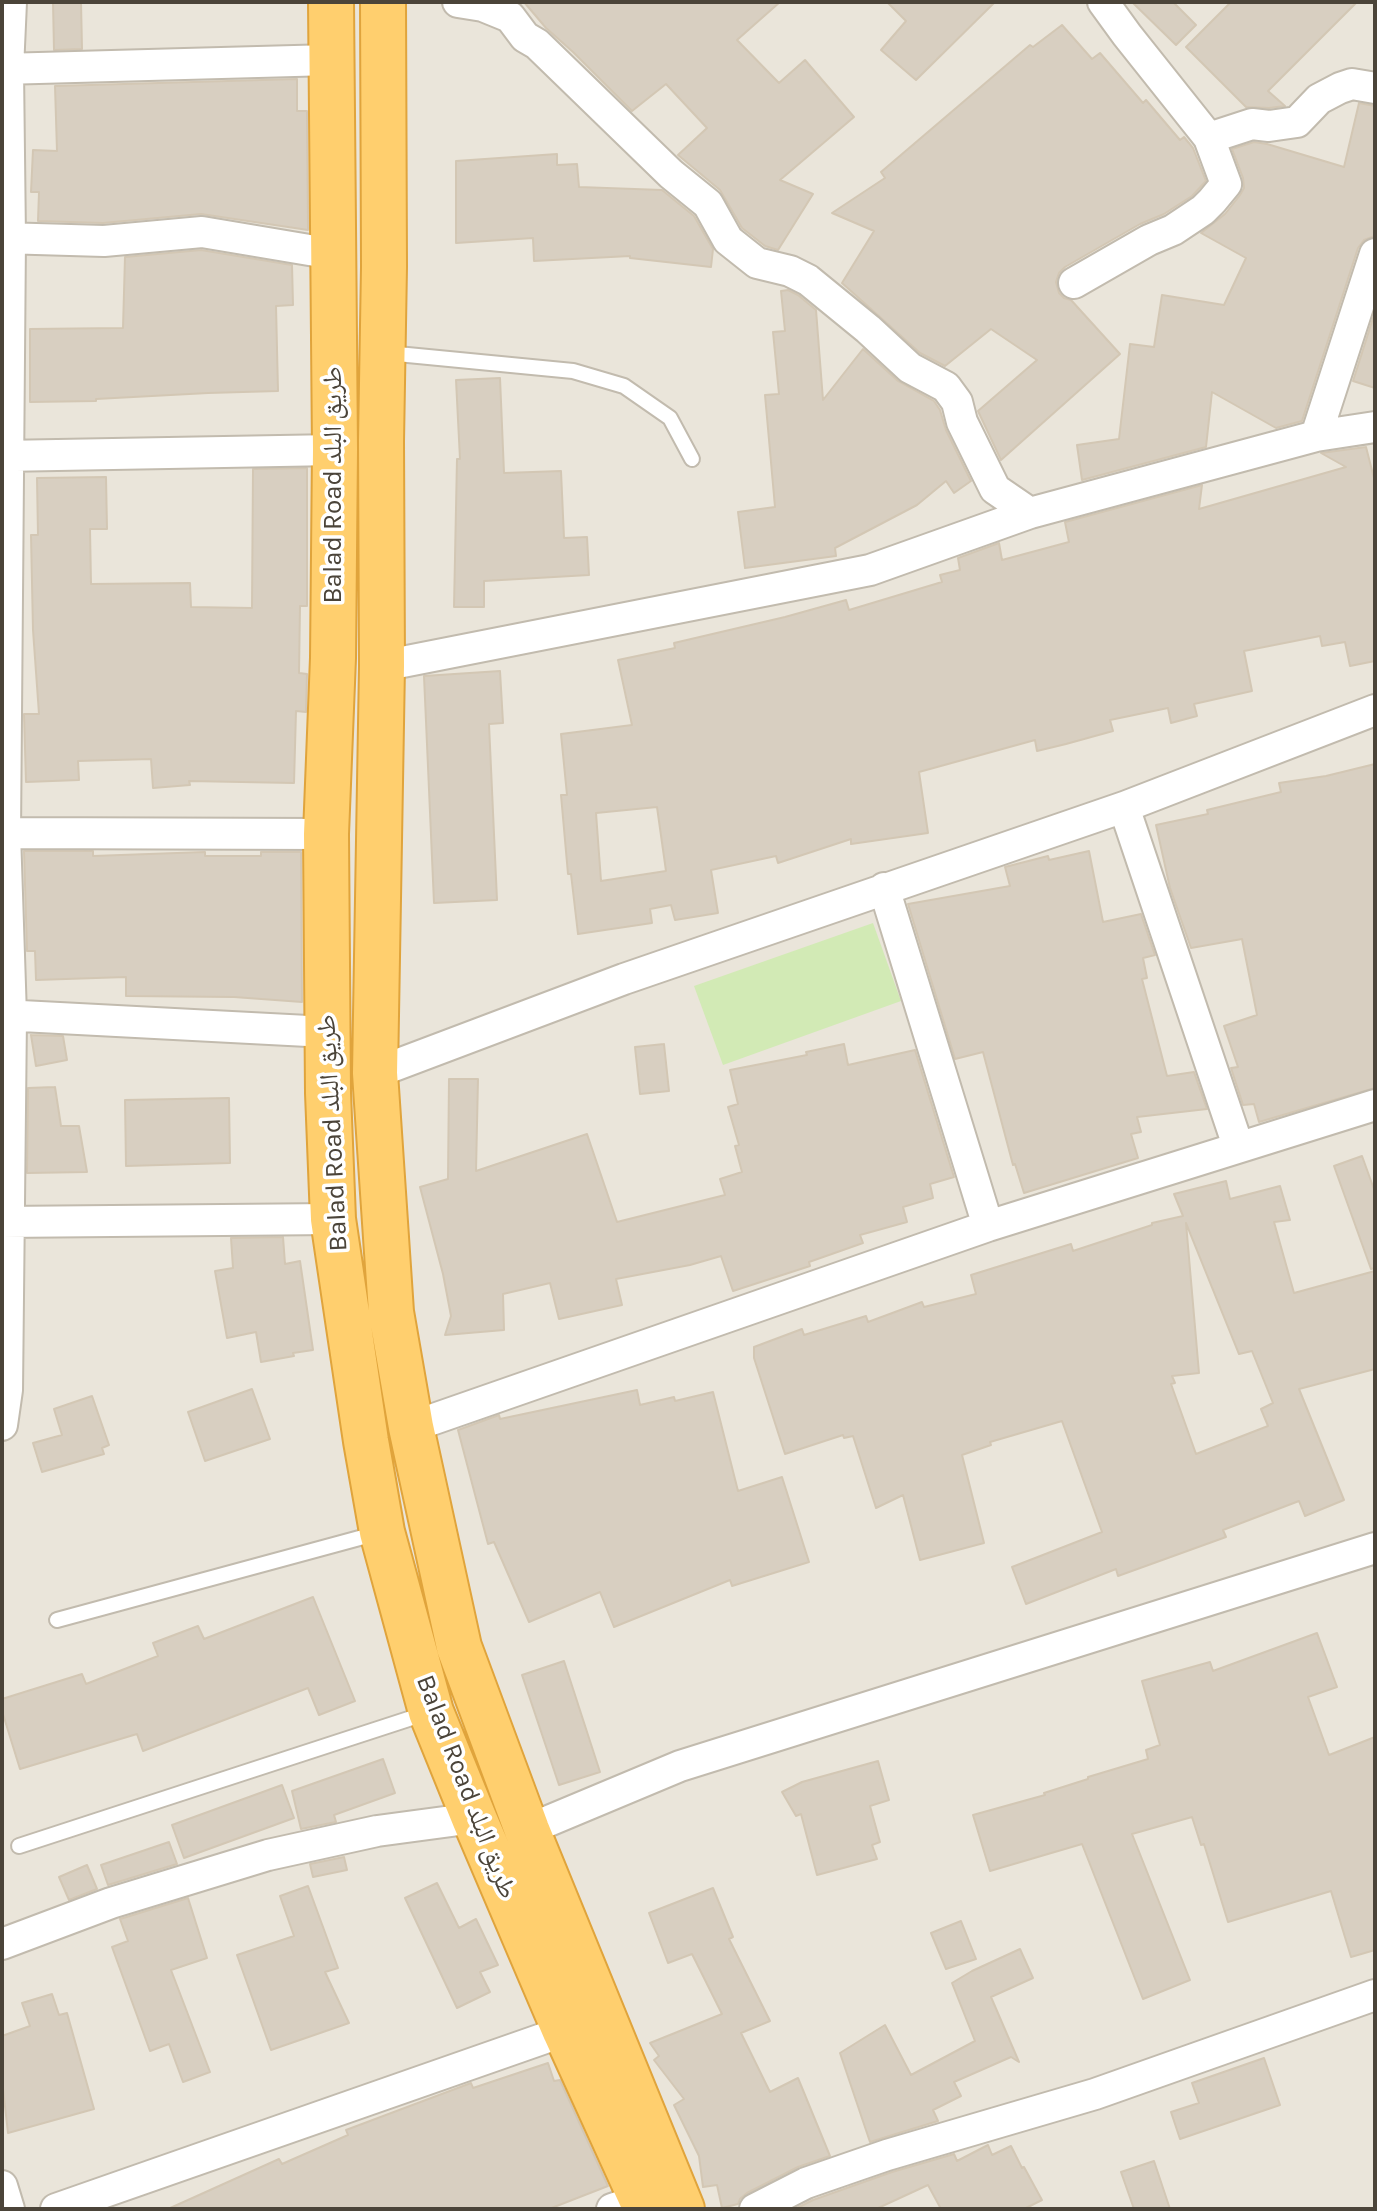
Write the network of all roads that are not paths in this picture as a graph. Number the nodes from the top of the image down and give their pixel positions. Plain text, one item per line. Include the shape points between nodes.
1 (11, 2) edge
2 (331, 2) edge
3 (383, 2) edge
4 (458, 2) edge
5 (1103, 2) edge
6 (331, 60) junction
7 (5, 69) edge
8 (1375, 88) edge
9 (1209, 138) junction
10 (6, 238) edge
11 (333, 254) junction
12 (1375, 254) edge
13 (1074, 283) dead end
14 (383, 352) junction
15 (1375, 427) edge
16 (1316, 436) junction
17 (335, 450) junction
18 (5, 456) edge
19 (692, 459) dead end
20 (1030, 513) junction
21 (4, 618) edge
22 (382, 666) junction
23 (1375, 710) edge
24 (1124, 807) junction
25 (3, 833) edge
26 (326, 834) junction
27 (884, 888) junction
28 (7, 1016) edge
29 (327, 1032) junction
30 (375, 1073) junction
31 (1375, 1105) edge
32 (1238, 1146) junction
33 (333, 1219) junction
34 (6, 1222) edge
35 (988, 1226) junction
36 (5, 1390) edge
37 (2, 1425) edge
38 (411, 1427) junction
39 (382, 1532) junction
40 (1375, 1548) edge
41 (57, 1620) dead end
42 (431, 1712) junction
43 (474, 1818) junction
44 (527, 1830) junction
45 (19, 1846) dead end
46 (2, 1944) edge
47 (1375, 1995) edge
48 (565, 2031) junction
49 (2, 2186) edge
50 (646, 2207) edge
51 (9, 2209) edge
52 (56, 2209) edge
53 (755, 2209) edge

1 - 7 street
2 - 6 highway, Balad Road طريق البلد
3 - 14 highway, Balad Road طريق البلد
4 - 20 street via 510,17 525,37 708,204 728,240 757,263 808,280 910,368 946,387 995,489
5 - 9 street
6 - 7 street
6 - 11 highway, Balad Road طريق البلد
7 - 10 street
8 - 9 street via 1352,84 1319,99 1297,122 1252,124
9 - 13 street via 1226,184 1212,201 1173,230
10 - 11 street via 104,241 202,232
10 - 18 street
11 - 17 highway, Balad Road طريق البلد
12 - 16 street
14 - 19 lane via 573,371 624,386 670,418
14 - 22 highway, Balad Road طريق البلد
15 - 16 street
16 - 20 street
17 - 18 street
17 - 26 highway, Balad Road طريق البلد
18 - 21 street
20 - 22 street via 870,570
21 - 25 street
22 - 30 highway, Balad Road طريق البلد
23 - 24 street
24 - 27 street
24 - 32 street
25 - 26 street
25 - 28 street
26 - 29 highway, Balad Road طريق البلد
27 - 30 street
27 - 35 street
28 - 29 street
28 - 34 street
29 - 33 highway, Balad Road طريق البلد
30 - 38 highway, Balad Road طريق البلد via 391,1312
31 - 32 street
32 - 35 street
33 - 34 street
33 - 39 highway, Balad Road طريق البلد
34 - 36 street
35 - 38 street
36 - 37 street
38 - 44 highway, Balad Road طريق البلد via 459,1647
39 - 41 lane
39 - 42 highway, Balad Road طريق البلد
40 - 44 street via 680,1766
42 - 43 highway, Balad Road طريق البلد
42 - 45 lane
43 - 46 street via 377,1831 268,1855 111,1903
43 - 48 highway, Balad Road طريق البلد
44 - 50 highway, Balad Road طريق البلد
47 - 53 street via 1095,2094 887,2155 806,2183
48 - 50 highway, Balad Road طريق البلد
48 - 52 street
49 - 51 street

